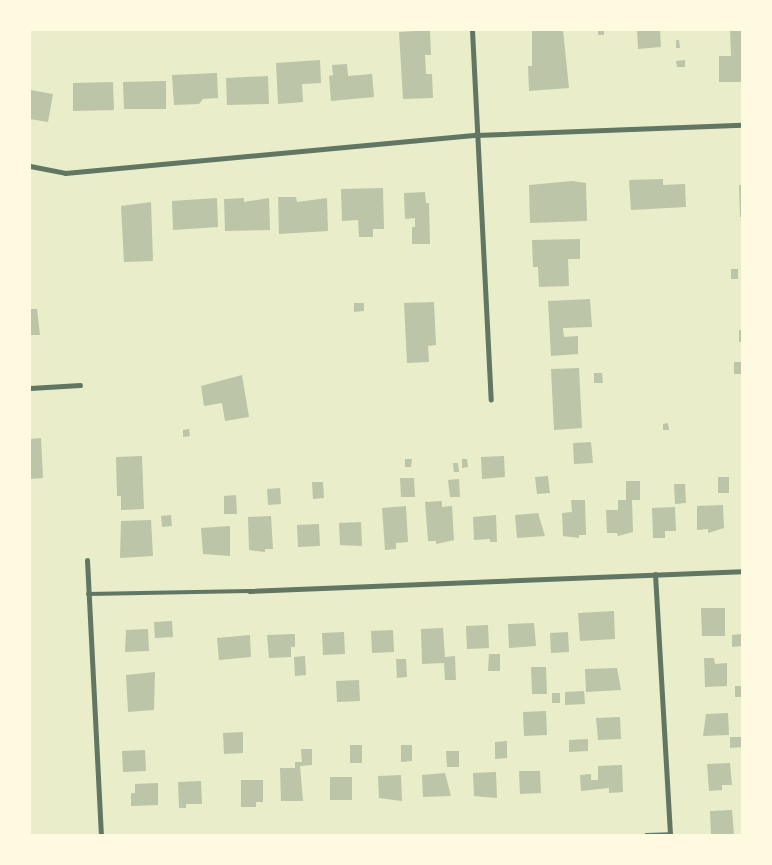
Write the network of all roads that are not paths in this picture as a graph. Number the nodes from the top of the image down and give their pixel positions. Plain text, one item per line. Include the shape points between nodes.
1 (472, 30) edge
2 (742, 124) edge
3 (476, 135) junction
4 (30, 166) edge
5 (80, 385) dead end
6 (30, 388) edge
7 (491, 400) dead end
8 (87, 560) dead end
9 (742, 570) edge
10 (655, 574) junction
11 (249, 591) joint
12 (88, 594) junction
13 (101, 835) edge
14 (646, 835) edge
15 (670, 835) edge

1 - 3 street
2 - 3 street
3 - 4 street via 65,173
3 - 7 street
5 - 6 street
8 - 12 street
9 - 10 street
10 - 11 street
10 - 15 street
11 - 12 lane
12 - 13 street
14 - 15 street

